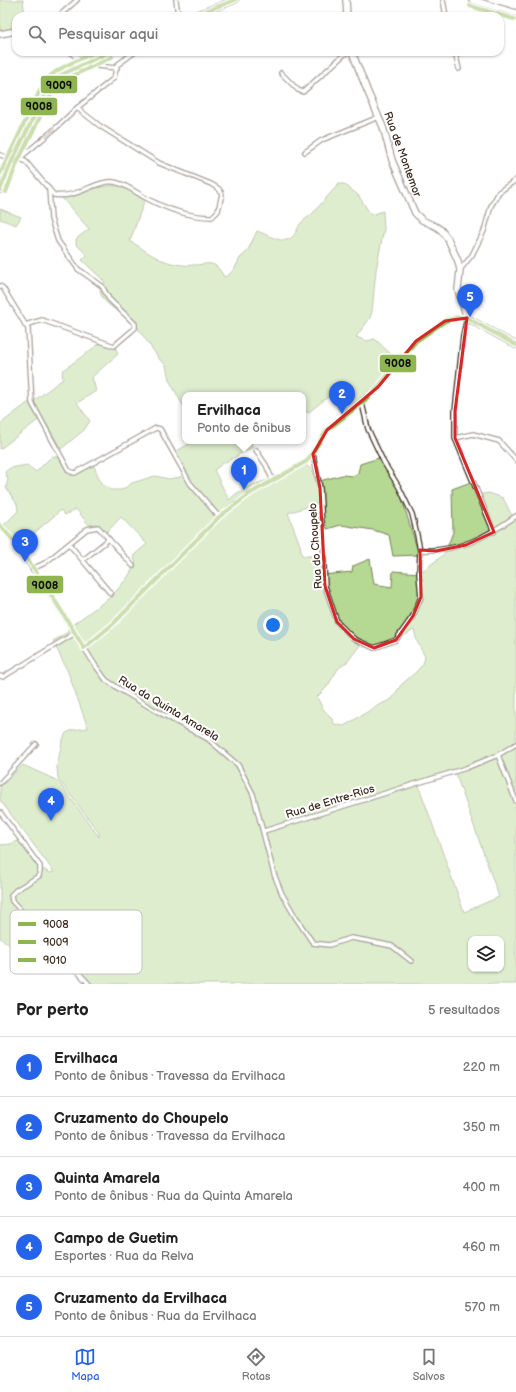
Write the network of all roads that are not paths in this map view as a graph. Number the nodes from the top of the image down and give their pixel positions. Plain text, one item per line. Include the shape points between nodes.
1 (77, 0) edge
2 (176, 0) edge
3 (235, 0) edge
4 (346, 0) edge
5 (443, 0) edge
6 (472, 0) edge
7 (64, 12) edge
8 (178, 12) edge
9 (204, 12) edge
10 (347, 12) edge
11 (445, 12) edge
12 (516, 13) edge
13 (12, 32) edge
14 (0, 34) edge
15 (77, 56) edge
16 (100, 56) edge
17 (129, 56) edge
18 (343, 56) edge
19 (354, 56) edge
20 (456, 56) edge
21 (85, 63) junction
22 (117, 68) junction
23 (459, 69) dead end
24 (281, 72) dead end
25 (77, 108) junction
26 (379, 117) junction
27 (305, 152) dead end
28 (0, 155) edge
29 (15, 159) junction
30 (0, 169) edge
31 (516, 180) edge
32 (49, 189) junction
33 (0, 190) edge
34 (460, 270) junction
35 (0, 286) edge
36 (467, 318) junction
37 (25, 325) junction
38 (516, 345) edge
39 (362, 403) junction
40 (455, 438) junction
41 (256, 450) dead end
42 (313, 454) junction
43 (516, 460) edge
44 (273, 481) junction
45 (516, 516) edge
46 (219, 517) junction
47 (0, 525) edge
48 (494, 532) junction
49 (109, 539) junction
50 (69, 544) junction
51 (420, 550) junction
52 (83, 560) junction
53 (133, 566) dead end
54 (32, 569) junction
55 (110, 594) dead end
56 (75, 633) junction
57 (84, 648) junction
58 (0, 676) edge
59 (36, 744) dead end
60 (516, 744) edge
61 (498, 755) junction
62 (0, 783) edge
63 (516, 801) edge
64 (0, 812) edge
65 (264, 831) junction
66 (20, 910) edge
67 (412, 961) dead end
68 (80, 974) edge
69 (89, 984) edge

1 - 7 street
2 - 8 street
3 - 9 street
4 - 10 street
5 - 11 street
6 - 12 street
13 - 14 street
15 - 21 street
16 - 21 street
17 - 22 street via 117,65
18 - 24 street via 303,92
19 - 26 street, Rua de Montemor
20 - 23 street
21 - 22 street
21 - 29 street via 61,75 49,86
22 - 25 street via 114,78
29 -> 25 street
25 - 32 street via 100,126 159,163 219,189 222,194 218,211 212,217 200,217 153,202 114,182 62,196 54,195
26 - 27 street via 322,140
26 - 34 street, Rua de Montemor via 392,160 415,213 418,218 437,226 444,233
28 - 29 street
29 - 30 street
29 - 32 street via 26,162
29 - 33 street
31 - 34 street via 499,192 472,255
32 - 37 street via 52,220 58,241 78,270 102,286 110,299 135,324 135,328 114,346 42,320
34 - 36 street via 458,290
35 - 37 street
36 - 38 street
36 - 39 street via 459,317 445,321 416,341
36 - 40 street via 455,411
37 - 46 street via 28,329 32,403 69,471 74,473 156,428 160,429 190,483
39 - 42 street via 327,430
39 - 51 street, Rua do Choupelo via 368,429 412,514
40 - 43 street via 473,434 499,441
40 - 48 street
41 - 44 street
42 - 44 street via 307,461
42 - 51 street, Rua do Choupelo via 320,488 325,586 337,622 354,639 374,648 396,640 413,616 421,597
44 - 46 street via 251,493
45 - 48 street
46 - 57 street via 113,624
47 - 54 street, Rua da Quinta Amarela
48 - 51 street via 466,545 436,551
49 - 50 street via 98,527 87,529
49 - 52 street
49 - 53 street
50 - 52 street
50 - 54 street via 45,563
52 - 55 street
54 - 56 street, Rua da Quinta Amarela
56 - 57 street, Rua da Quinta Amarela
56 - 58 street via 3,677
57 - 65 street, Rua da Quinta Amarela via 106,680 153,710 208,740 238,765 254,794
59 - 62 street
60 - 61 street, Rua de Entre-Rios
61 - 63 street
61 - 65 street, Rua de Entre-Rios via 466,768
64 - 66 street via 40,866 39,876 11,895 12,901
65 - 67 street via 274,874 282,894 313,943 329,945 351,938 368,941 392,946
68 - 69 street

